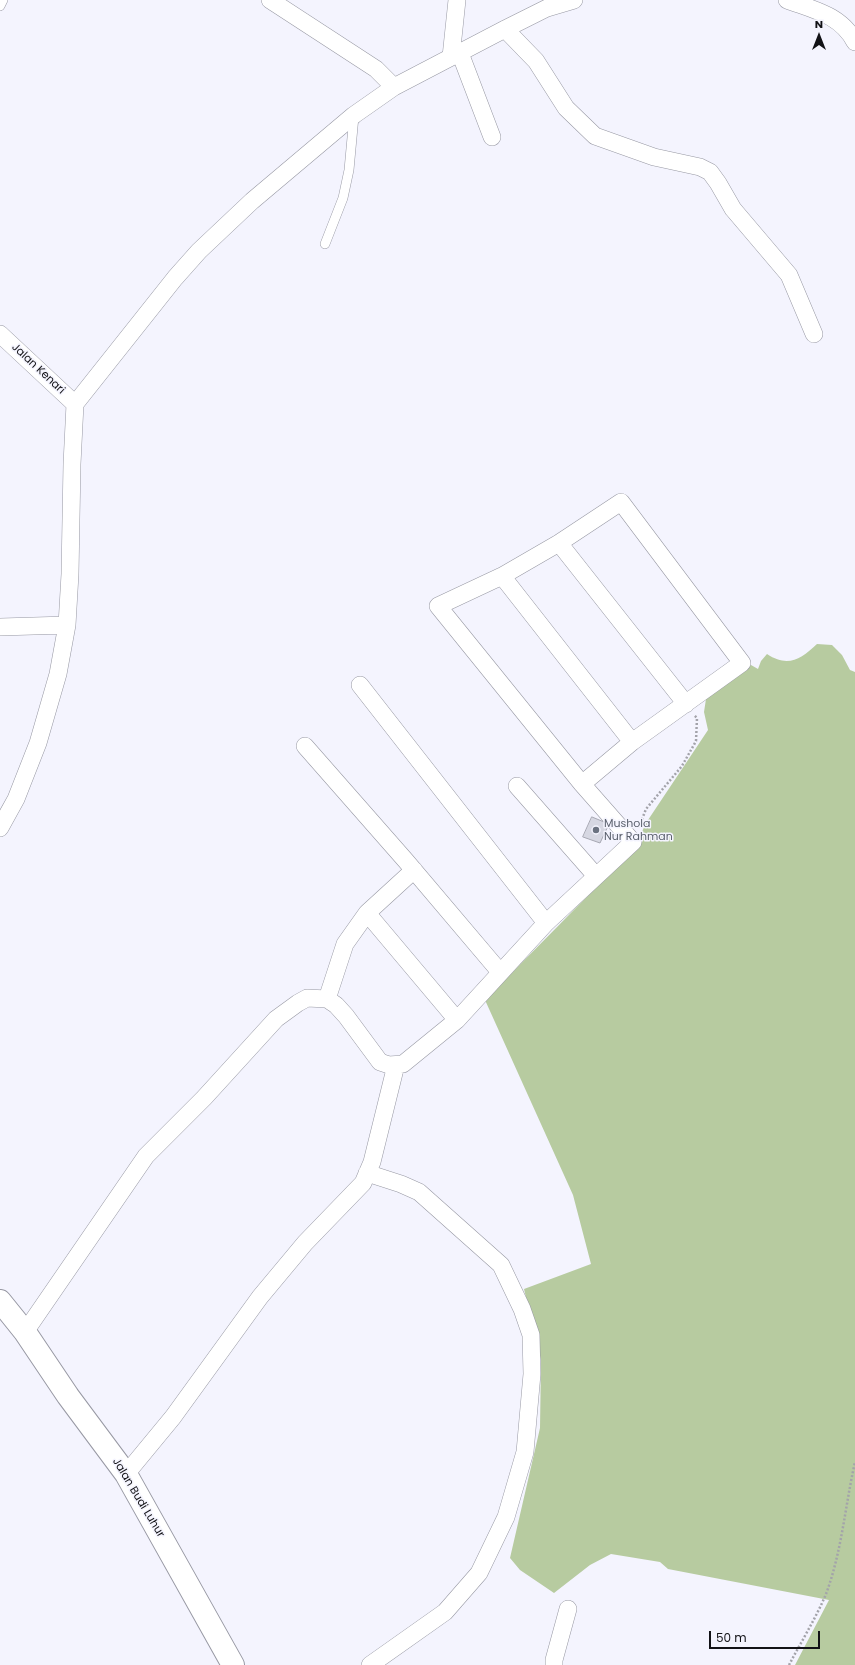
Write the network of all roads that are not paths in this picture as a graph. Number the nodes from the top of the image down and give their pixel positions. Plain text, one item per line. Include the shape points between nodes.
1 (3, 0) edge
2 (270, 0) edge
3 (457, 0) edge
4 (574, 0) edge
5 (787, 0) edge
6 (0, 6) edge
7 (505, 28) junction
8 (855, 42) edge
9 (456, 55) junction
10 (394, 87) junction
11 (354, 115) junction
12 (492, 137) dead end
13 (325, 244) dead end
14 (0, 334) edge
15 (814, 334) dead end
16 (75, 404) junction
17 (559, 543) junction
18 (502, 576) junction
19 (67, 625) junction
20 (0, 627) edge
21 (360, 685) dead end
22 (686, 704) junction
23 (632, 742) junction
24 (305, 746) dead end
25 (582, 784) junction
26 (517, 786) dead end
27 (0, 828) edge
28 (414, 870) junction
29 (596, 876) junction
30 (367, 914) junction
31 (546, 923) junction
32 (500, 972) junction
33 (327, 999) junction
34 (457, 1020) junction
35 (396, 1065) junction
36 (368, 1173) junction
37 (0, 1301) edge
38 (25, 1332) junction
39 (126, 1474) junction
40 (568, 1609) dead end
41 (233, 1665) edge
42 (370, 1665) edge
43 (554, 1665) edge

1 - 6 lane
2 - 10 street via 376,69
3 - 9 street
4 - 7 street via 547,8
5 - 8 street via 837,20 849,30
7 - 9 street
7 - 15 street via 536,61 566,108 595,136 654,157 700,166 714,177 733,209 789,274
9 - 10 street
9 - 12 street
10 - 11 street
11 - 13 lane via 349,170 343,198
11 - 16 street via 199,251
14 - 16 street, Jalan Kenari
16 - 19 street
17 - 18 street
17 - 22 street
17 - 22 street via 621,502 742,663
18 - 23 street
18 - 25 street via 438,606
19 - 20 street
19 - 27 street via 58,674 38,743 16,799
21 - 31 street
22 - 23 street
23 - 25 street
24 - 28 street
25 - 29 street via 632,842
26 - 29 street
28 - 30 street
28 - 32 street
29 - 31 street
30 - 33 street via 345,944
30 - 34 street
31 - 32 street
32 - 34 street
33 - 35 street via 346,1016 380,1062
33 - 38 street via 307,998 276,1019 204,1098 146,1156
34 - 35 street via 411,1059
35 - 36 street
36 - 39 street via 363,1183 305,1243 260,1297 173,1417
36 - 42 street via 418,1192 502,1265 531,1335 532,1374 525,1452 506,1517 479,1573 445,1612
37 - 38 main road, Jalan Budi Luhur
38 - 39 main road, Jalan Budi Luhur via 68,1396
39 - 41 main road, Jalan Budi Luhur
40 - 43 street

